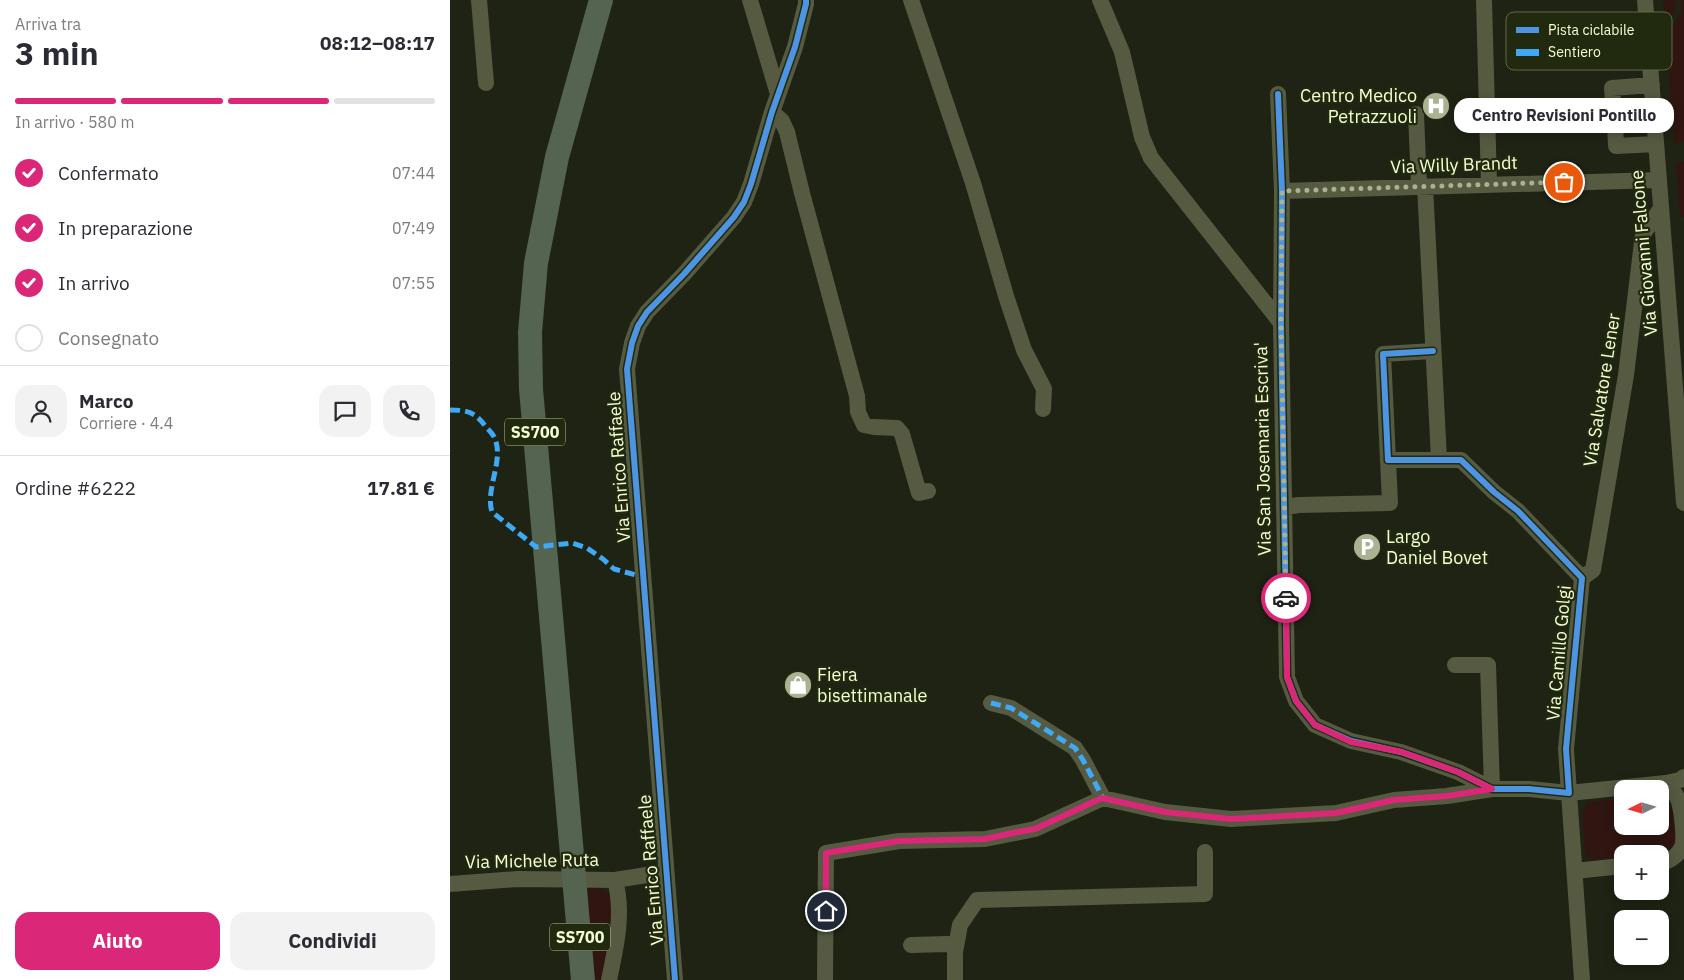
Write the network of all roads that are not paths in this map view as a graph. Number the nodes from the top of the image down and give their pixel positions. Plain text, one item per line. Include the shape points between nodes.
1 (479, 0) edge
2 (601, 0) edge
3 (750, 0) edge
4 (806, 0) edge
5 (911, 0) edge
6 (1100, 0) edge
7 (1484, 0) edge
8 (1651, 70) edge
9 (486, 83) dead end
10 (1652, 85) junction
11 (778, 94) junction
12 (1278, 94) dead end
13 (1613, 100) dead end
14 (772, 112) junction
15 (1416, 114) dead end
16 (1615, 123) dead end
17 (1656, 144) junction
18 (1658, 180) junction
19 (1489, 184) junction
20 (1422, 186) junction
21 (1282, 191) junction
22 (1661, 208) junction
23 (1281, 323) junction
24 (1678, 339) edge
25 (1433, 351) junction
26 (1043, 408) dead end
27 (1439, 459) junction
28 (1388, 460) junction
29 (928, 491) dead end
30 (1684, 503) edge
31 (1284, 507) junction
32 (1582, 578) junction
33 (1455, 665) dead end
34 (991, 703) dead end
35 (1684, 776) edge
36 (1669, 782) edge
37 (1614, 788) edge
38 (1492, 789) junction
39 (1669, 790) edge
40 (1569, 793) junction
41 (1102, 798) junction
42 (1683, 807) edge
43 (663, 843) junction
44 (1205, 852) dead end
45 (1669, 860) edge
46 (1614, 867) edge
47 (1575, 871) junction
48 (666, 872) junction
49 (635, 877) junction
50 (615, 880) junction
51 (450, 884) edge
52 (911, 945) dead end
53 (956, 945) junction
54 (583, 980) edge
55 (609, 980) edge
56 (675, 980) edge
57 (825, 980) edge
58 (955, 980) edge
59 (1582, 980) edge

1 - 9 street
2 - 54 highway, SS700 via 557,157 536,263 530,332 531,389
3 - 11 street
4 - 11 street, Via Enrico Raffaele via 795,47
5 - 26 street via 1024,350 1044,389
6 - 23 street via 1122,52 1142,137 1151,158
7 - 19 street
8 - 10 street, Via Giovanni Falcone
10 - 13 street via 1612,88
10 - 17 street, Via Giovanni Falcone
11 - 14 street, Via Enrico Raffaele
12 - 21 street, Via San Josemaria Escriva'
14 - 29 street via 782,121 787,132 857,396 858,412 864,425 897,428 902,434 919,493
14 - 43 street, Via Enrico Raffaele via 744,202 684,274 647,312 632,343 627,369
15 - 20 street
16 - 17 street via 1616,146
17 - 18 street, Via Giovanni Falcone
18 - 19 street, Via Willy Brandt
18 - 22 street, Via Giovanni Falcone
19 - 20 street, Via Willy Brandt
20 - 21 street, Via Willy Brandt
20 - 25 street
21 - 23 street, Via San Josemaria Escriva'
22 - 24 street, Via Giovanni Falcone
22 - 32 street, Via Salvatore Lener via 1643,234 1626,375 1604,510 1593,570
23 - 31 street, Via San Josemaria Escriva'
24 - 30 street, Via Giovanni Falcone
25 - 27 street
25 - 28 street via 1384,354
27 - 28 street, Via Camillo Golgi
27 - 32 street, Via Camillo Golgi via 1461,460 1518,511
28 - 31 street via 1390,503
31 - 38 street, Via San Josemaria Escriva' via 1287,677 1296,701 1315,725 1351,742 1402,752 1458,772
32 - 40 street, Via Camillo Golgi via 1566,749
33 - 38 street via 1488,665
34 - 41 street via 1010,708 1075,748
35 - 36 street
37 - 40 street, Via San Josemaria Escriva'
38 - 40 street, Via San Josemaria Escriva'
38 - 41 street via 1394,800 1336,813 1231,819 1165,812
39 - 42 street
40 - 47 street, Via Camillo Golgi
41 - 57 street via 1035,829 993,837 899,841 826,853
42 - 45 street via 1684,844
43 - 48 street, Via Enrico Raffaele
43 - 49 street, Via Michele Ruta via 650,868
44 - 53 street via 1205,894 977,900 960,925
46 - 47 street
47 - 59 street, Via Camillo Golgi
48 - 49 street, Via Michele Ruta
48 - 56 street, Via Enrico Raffaele
49 - 50 street, Via Michele Ruta
50 - 51 street, Via Michele Ruta via 528,879
50 - 55 street, Via Michele Ruta via 619,934
52 - 53 street
53 - 58 street

